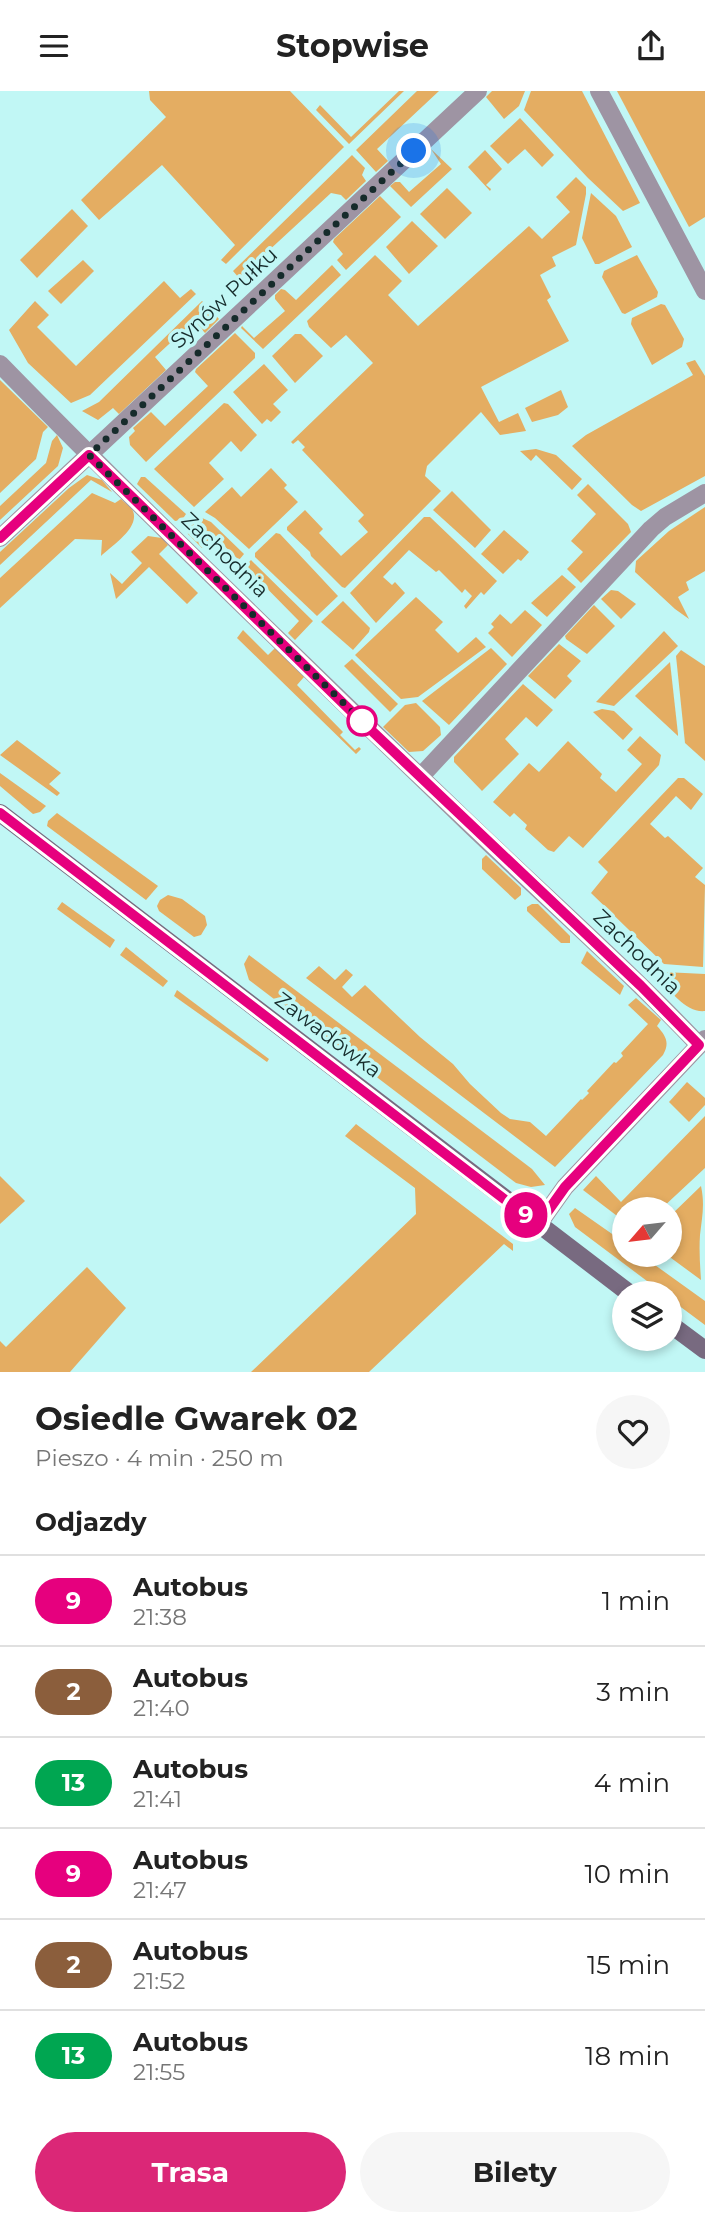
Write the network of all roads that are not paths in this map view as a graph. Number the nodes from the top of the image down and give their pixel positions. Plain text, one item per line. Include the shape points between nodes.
1 (478, 91) edge
2 (600, 91) edge
3 (705, 291) edge
4 (0, 364) edge
5 (89, 455) junction
6 (705, 493) edge
7 (0, 538) edge
8 (421, 776) junction
9 (0, 813) edge
10 (702, 1042) edge
11 (538, 1225) junction
12 (613, 1281) edge
13 (682, 1333) edge
14 (705, 1350) edge

1 - 5 street, Synów Pułku
2 - 3 street
4 - 5 street, Zachodnia
5 - 7 street, Synów Pułku
5 - 8 street, Zachodnia
6 - 8 street via 651,529
8 - 10 street, Zachodnia
9 - 11 main road, Zawadówka
10 - 11 street via 565,1187
11 - 12 main road, Zawadówka
13 - 14 main road

